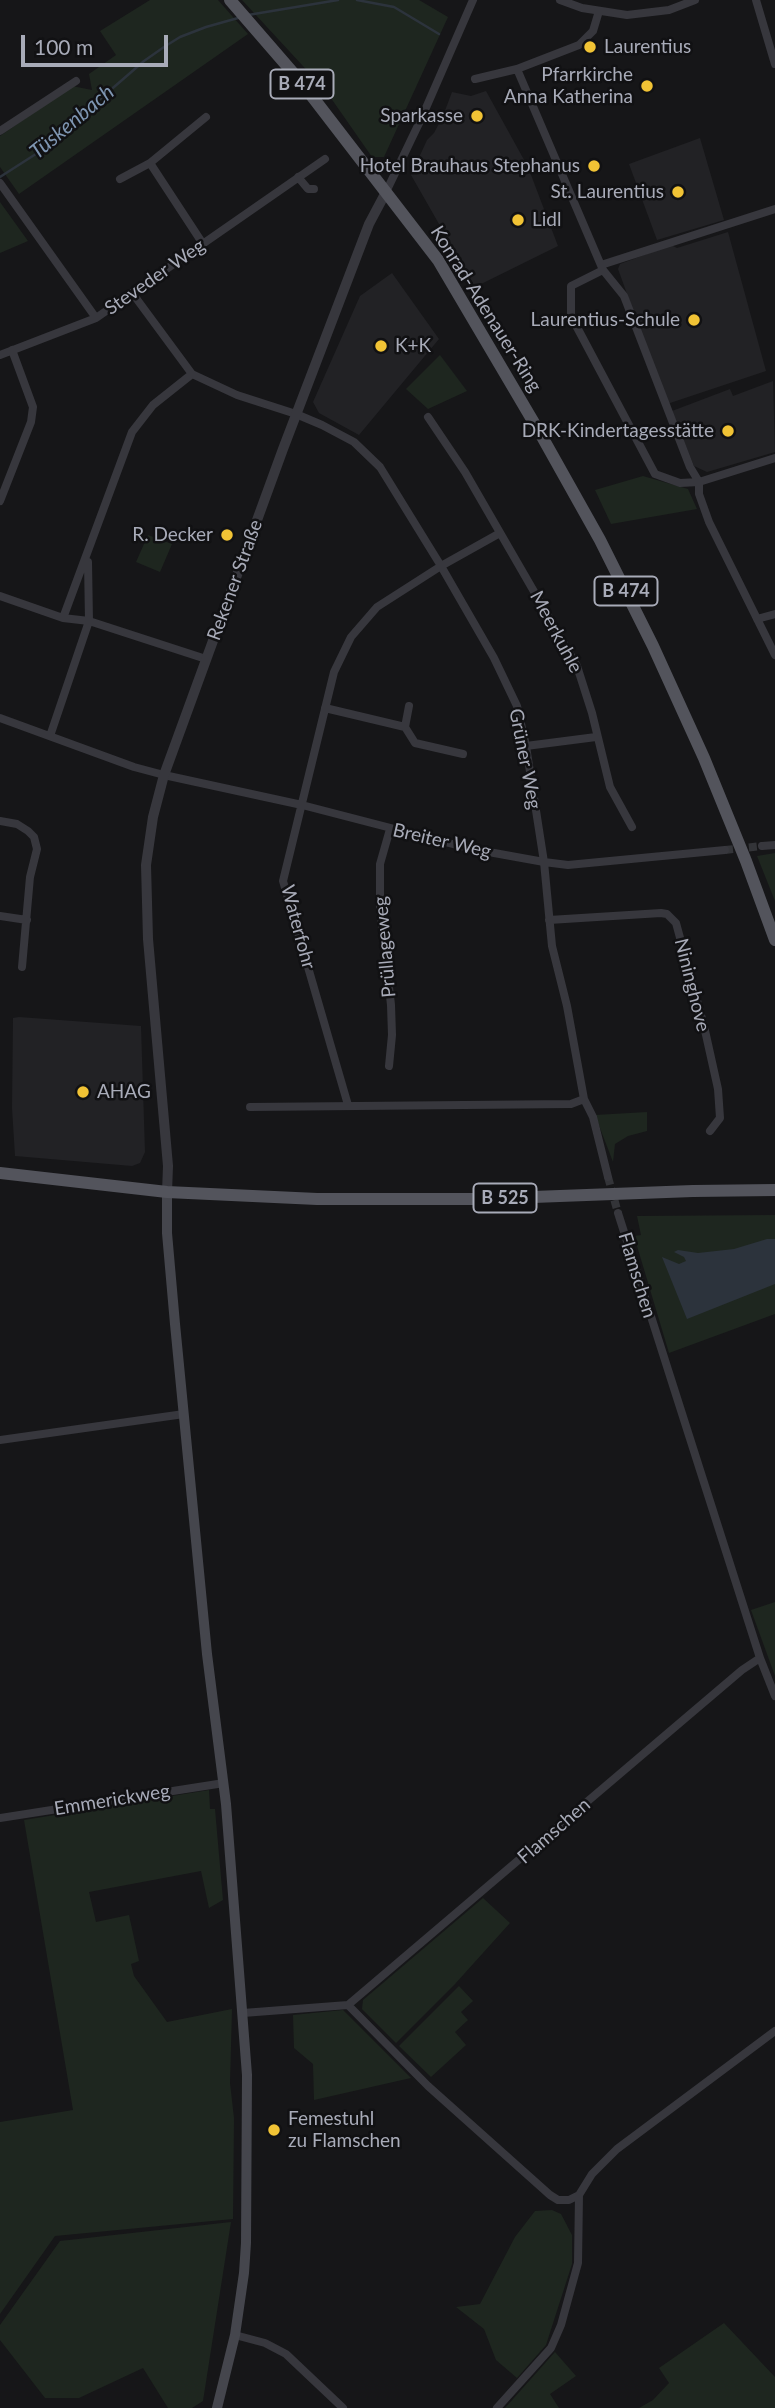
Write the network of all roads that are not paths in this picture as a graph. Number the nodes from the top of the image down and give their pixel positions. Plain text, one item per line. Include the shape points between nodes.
1 (473, 0) edge
2 (560, 0) edge
3 (695, 0) edge
4 (756, 0) edge
5 (230, 1) edge
6 (599, 11) junction
7 (775, 64) edge
8 (517, 69) junction
9 (475, 79) dead end
10 (76, 80) dead end
11 (206, 117) dead end
12 (0, 131) edge
13 (325, 159) dead end
14 (150, 163) junction
15 (298, 177) junction
16 (120, 179) dead end
17 (0, 183) edge
18 (314, 189) dead end
19 (386, 192) junction
20 (775, 209) edge
21 (203, 244) junction
22 (602, 267) junction
23 (133, 294) junction
24 (96, 318) junction
25 (12, 350) junction
26 (0, 355) edge
27 (192, 374) junction
28 (296, 414) junction
29 (428, 417) dead end
30 (775, 458) edge
31 (699, 482) junction
32 (2, 491) edge
33 (0, 501) edge
34 (500, 533) junction
35 (88, 556) junction
36 (441, 566) junction
37 (0, 596) edge
38 (775, 614) edge
39 (64, 618) junction
40 (757, 619) junction
41 (89, 621) junction
42 (775, 655) edge
43 (206, 659) junction
44 (409, 706) dead end
45 (325, 708) junction
46 (0, 718) edge
47 (405, 727) junction
48 (50, 736) junction
49 (596, 737) junction
50 (526, 746) junction
51 (463, 754) dead end
52 (164, 775) junction
53 (302, 805) junction
54 (0, 821) edge
55 (632, 827) dead end
56 (390, 829) junction
57 (775, 845) edge
58 (762, 846) tunnel mouth
59 (725, 850) tunnel mouth
60 (544, 862) junction
61 (0, 916) edge
62 (27, 919) junction
63 (549, 920) junction
64 (775, 940) edge
65 (22, 967) dead end
66 (389, 1066) dead end
67 (584, 1099) junction
68 (348, 1105) junction
69 (250, 1107) dead end
70 (710, 1131) dead end
71 (0, 1173) edge
72 (608, 1177) tunnel mouth
73 (775, 1190) edge
74 (167, 1192) junction
75 (618, 1213) tunnel mouth
76 (184, 1414) junction
77 (0, 1440) edge
78 (760, 1658) junction
79 (775, 1696) edge
80 (224, 1783) junction
81 (0, 1818) edge
82 (348, 2005) junction
83 (243, 2013) junction
84 (775, 2031) edge
85 (579, 2195) junction
86 (235, 2335) junction
87 (218, 2408) edge
88 (343, 2408) edge
89 (497, 2408) edge

1 - 19 street, Rekener Straße
2 - 6 street
3 - 6 street via 650,13
4 - 7 street
5 - 19 main road, Konrad-Adenauer-Ring / B 474 via 301,82
6 - 8 street via 593,31 579,45
8 - 9 street
8 - 22 street
10 - 12 street
11 - 14 street
13 - 15 street, Steveder Weg
14 - 16 street
14 - 21 street
15 - 18 street via 308,190
15 - 21 street, Steveder Weg
17 - 24 street
19 - 28 street, Rekener Straße
19 - 64 main road, Konrad-Adenauer-Ring / B 474 via 438,260 600,540 704,758
20 - 22 street
21 - 23 street, Steveder Weg
22 - 31 street via 624,296
22 - 31 street via 571,286 571,316 652,470 667,480
23 - 24 street, Steveder Weg
23 - 27 street
24 - 25 street, Steveder Weg
25 - 26 street, Steveder Weg
25 - 32 street via 33,407
27 - 28 street, Grüner Weg
27 - 35 street via 160,398 132,432
28 - 36 street, Grüner Weg via 354,442 380,467
28 - 43 street, Rekener Straße
29 - 34 street, Meerkuhle
30 - 31 street
31 - 40 street via 709,522
32 - 33 street
34 - 36 street
34 - 49 street, Meerkuhle via 577,666
35 - 39 street
35 - 41 street
36 - 45 street, Waterfohr via 361,623 340,657
36 - 50 street, Grüner Weg via 517,706
37 - 39 street
38 - 40 street
39 - 41 street
40 - 42 street
41 - 43 street
41 - 48 street
43 - 52 street, Rekener Straße
44 - 47 street
45 - 47 street
45 - 53 street, Waterfohr
46 - 48 street, Breiter Weg
47 - 51 street via 415,743
48 - 52 street, Breiter Weg
49 - 50 street
49 - 55 street, Meerkuhle via 610,787
50 - 60 street, Grüner Weg
52 - 53 street, Breiter Weg
52 - 74 street, Rekener Straße via 146,865
53 - 56 street, Breiter Weg
53 - 68 street, Waterfohr via 283,881
54 - 62 street via 17,824 34,837 37,849
56 - 60 street, Breiter Weg
56 - 66 street, Prüllageweg via 380,864 392,1025
57 - 58 street
59 - 60 street, Breiter Weg via 568,865
60 - 63 street, Grüner Weg
61 - 62 street
62 - 65 street
63 - 67 street, Grüner Weg
63 - 70 street, Nininghove via 661,913 676,923 718,1089 720,1118
67 - 68 street via 571,1104
67 - 72 street, Grüner Weg
68 - 69 street
71 - 74 main road, B 525
73 - 74 main road, B 525 via 480,1199 317,1199
74 - 76 main road
75 - 78 street, Flamschen
76 - 77 street
76 - 80 main road
78 - 79 street, Flamschen
78 - 82 street, Flamschen
80 - 81 street, Emmerickweg
80 - 83 main road
82 - 83 street
82 - 85 street via 428,2086 550,2195 569,2200
83 - 86 main road via 246,2243
84 - 85 street via 617,2148
85 - 89 street via 578,2263 561,2325 551,2348
86 - 87 main road
86 - 88 street via 286,2354

